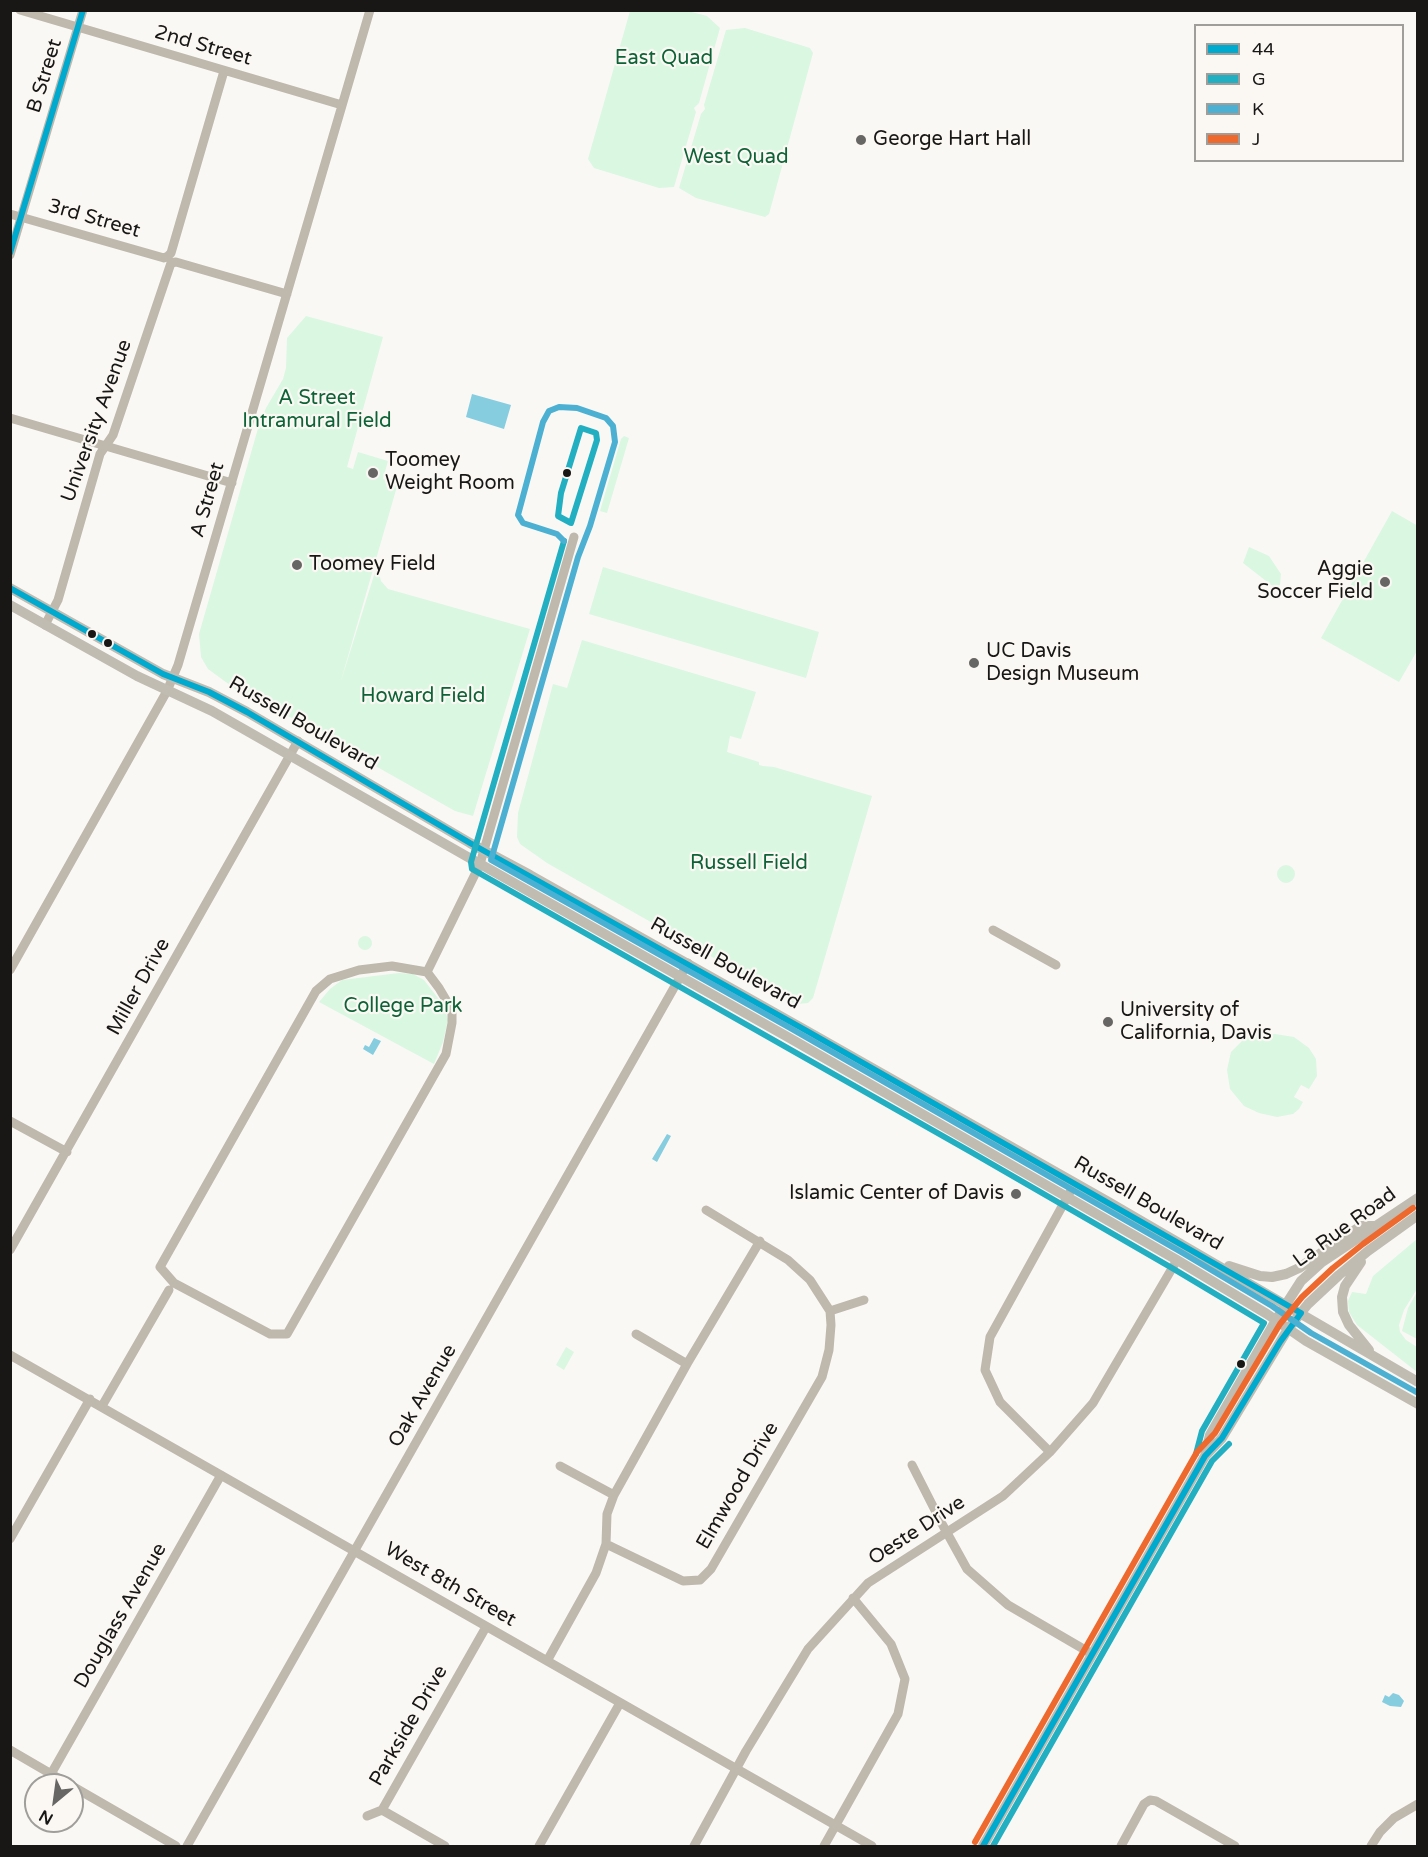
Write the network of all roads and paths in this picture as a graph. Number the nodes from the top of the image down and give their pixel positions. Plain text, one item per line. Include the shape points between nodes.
1 (20, 10) edge
2 (83, 10) edge
3 (370, 10) edge
4 (78, 28) junction
5 (224, 71) junction
6 (342, 105) junction
7 (10, 214) edge
8 (22, 217) junction
9 (10, 255) edge
10 (169, 260) junction
11 (287, 294) junction
12 (10, 418) edge
13 (105, 446) junction
14 (232, 483) junction
15 (574, 537) dead end
16 (10, 588) edge
17 (10, 605) edge
18 (52, 612) junction
19 (45, 624) junction
20 (173, 678) junction
21 (167, 691) junction
22 (298, 741) junction
23 (290, 755) junction
24 (484, 851) junction
25 (480, 864) junction
26 (993, 930) dead end
27 (688, 963) junction
28 (1056, 965) dead end
29 (10, 970) edge
30 (427, 972) junction
31 (680, 977) junction
32 (770, 1027) junction
33 (807, 1031) junction
34 (10, 1122) edge
35 (67, 1152) junction
36 (1076, 1183) junction
37 (1067, 1197) junction
38 (1418, 1198) edge
39 (706, 1210) dead end
40 (1418, 1215) edge
41 (1375, 1226) junction
42 (760, 1241) junction
43 (10, 1250) edge
44 (1368, 1251) junction
45 (1177, 1260) junction
46 (1209, 1260) junction
47 (169, 1290) dead end
48 (864, 1300) dead end
49 (1286, 1304) junction
50 (830, 1311) junction
51 (1301, 1313) junction
52 (1276, 1320) junction
53 (1288, 1329) junction
54 (636, 1334) dead end
55 (1370, 1353) junction
56 (10, 1355) edge
57 (687, 1364) junction
58 (1418, 1382) edge
59 (90, 1399) junction
60 (1418, 1404) edge
61 (1227, 1405) junction
62 (102, 1406) junction
63 (1214, 1448) junction
64 (1050, 1452) junction
65 (1205, 1456) junction
66 (912, 1465) dead end
67 (560, 1466) dead end
68 (221, 1475) junction
69 (614, 1495) junction
70 (946, 1533) junction
71 (10, 1539) edge
72 (606, 1544) junction
73 (354, 1551) junction
74 (853, 1598) junction
75 (486, 1627) junction
76 (1092, 1654) junction
77 (547, 1661) junction
78 (620, 1703) junction
79 (10, 1750) edge
80 (736, 1770) junction
81 (49, 1773) edge
82 (52, 1773) edge
83 (84, 1793) edge
84 (1418, 1804) edge
85 (382, 1810) junction
86 (367, 1816) dead end
87 (835, 1826) junction
88 (176, 1846) edge
89 (187, 1846) edge
90 (445, 1846) edge
91 (539, 1846) edge
92 (694, 1846) edge
93 (824, 1846) edge
94 (872, 1846) edge
95 (983, 1846) edge
96 (1121, 1846) edge
97 (1235, 1846) edge
98 (1371, 1846) edge

1 - 4 street, 2nd Street
2 - 4 street, B Street
3 - 6 street, A Street
4 - 5 street, 2nd Street
4 - 8 street, B Street
5 - 6 street, 2nd Street
5 - 10 street, University Avenue
6 - 11 street, A Street
7 - 8 street, 3rd Street
8 - 9 street, B Street
8 - 10 street, 3rd Street
10 - 11 street, 3rd Street
10 - 13 street, University Avenue via 114,435
11 - 14 street, A Street
12 - 13 street
13 - 14 street
13 - 18 street, University Avenue
14 - 20 street, A Street
15 - 24 street
16 - 18 main road, Russell Boulevard
17 - 19 main road, Russell Boulevard
18 - 19 street, University Avenue
18 - 20 main road, Russell Boulevard
19 - 21 main road, Russell Boulevard
20 - 21 street, A Street
20 - 22 main road, Russell Boulevard via 209,692
21 - 23 main road, Russell Boulevard via 212,711
21 - 29 street, A Street
22 - 23 street, Miller Drive
22 - 24 main road, Russell Boulevard
23 - 25 main road, Russell Boulevard
23 - 35 street, Miller Drive
24 - 25 street
24 - 27 main road, Russell Boulevard
25 - 30 street
25 - 31 main road, Russell Boulevard
26 - 28 street
27 - 31 street, Oak Avenue
27 - 33 main road, Russell Boulevard
30 - 30 street via 392,966 359,970 330,979 316,992 160,1267 174,1282 270,1334 287,1334 446,1054 452,1010
31 - 32 main road, Russell Boulevard
31 - 73 street, Oak Avenue
32 - 33 main road via 777,1023 794,1033
32 - 37 main road, Russell Boulevard
33 - 36 main road, Russell Boulevard
34 - 35 street
35 - 43 street, Miller Drive
36 - 37 street
36 - 46 main road, Russell Boulevard
37 - 45 main road, Russell Boulevard
37 - 64 street via 990,1337 985,1370 1000,1402
38 - 41 main road, La Rue Road
39 - 42 street
40 - 44 main road, La Rue Road
41 - 46 main road via 1361,1226 1299,1268 1282,1275 1260,1276
41 - 49 main road, La Rue Road via 1309,1273
42 - 50 street via 810,1280
42 - 57 street
44 - 51 main road, La Rue Road
44 - 55 main road via 1344,1286 1342,1297 1349,1325
45 - 52 main road, Russell Boulevard
45 - 64 street, Oeste Drive via 1093,1403
46 - 49 main road, Russell Boulevard
47 - 62 street
48 - 50 street
49 - 51 main road, Russell Boulevard
49 - 52 main road, La Rue Road
50 - 72 street, Elmwood Drive via 829,1350 822,1377 711,1569 700,1580 683,1581
51 - 53 main road, La Rue Road
51 - 55 main road, Russell Boulevard
52 - 53 main road, Russell Boulevard
52 - 61 main road, La Rue Road
53 - 60 main road, Russell Boulevard
53 - 63 main road, La Rue Road
54 - 57 street
55 - 58 main road, Russell Boulevard
56 - 59 street, West 8th Street
57 - 69 street
59 - 62 street, West 8th Street
59 - 71 street
61 - 63 main road via 1231,1414
61 - 65 main road, La Rue Road via 1210,1435
62 - 68 street, West 8th Street
63 - 65 main road
64 - 70 street, Oeste Drive via 1004,1496
65 - 76 main road
66 - 70 street
67 - 69 street
68 - 73 street, West 8th Street
68 - 82 street, Douglass Avenue
69 - 72 street via 607,1514
70 - 74 street, Oeste Drive via 868,1583
70 - 76 street via 967,1569 988,1589
72 - 77 street via 596,1573
73 - 75 street, West 8th Street
73 - 89 street, Oak Avenue
74 - 80 street, Oeste Drive via 808,1649
74 - 87 street via 891,1644 904,1679 898,1714
75 - 77 street, West 8th Street
75 - 85 street, Parkside Drive
76 - 95 main road
77 - 78 street, West 8th Street
78 - 80 street, West 8th Street
78 - 91 street
79 - 81 street
80 - 87 street, West 8th Street
80 - 92 street, Oeste Drive
83 - 88 street
84 - 98 street via 1394,1818
85 - 86 street
85 - 90 street, Parkside Drive
87 - 93 street
87 - 94 street, West 8th Street
96 - 97 street via 1150,1800

